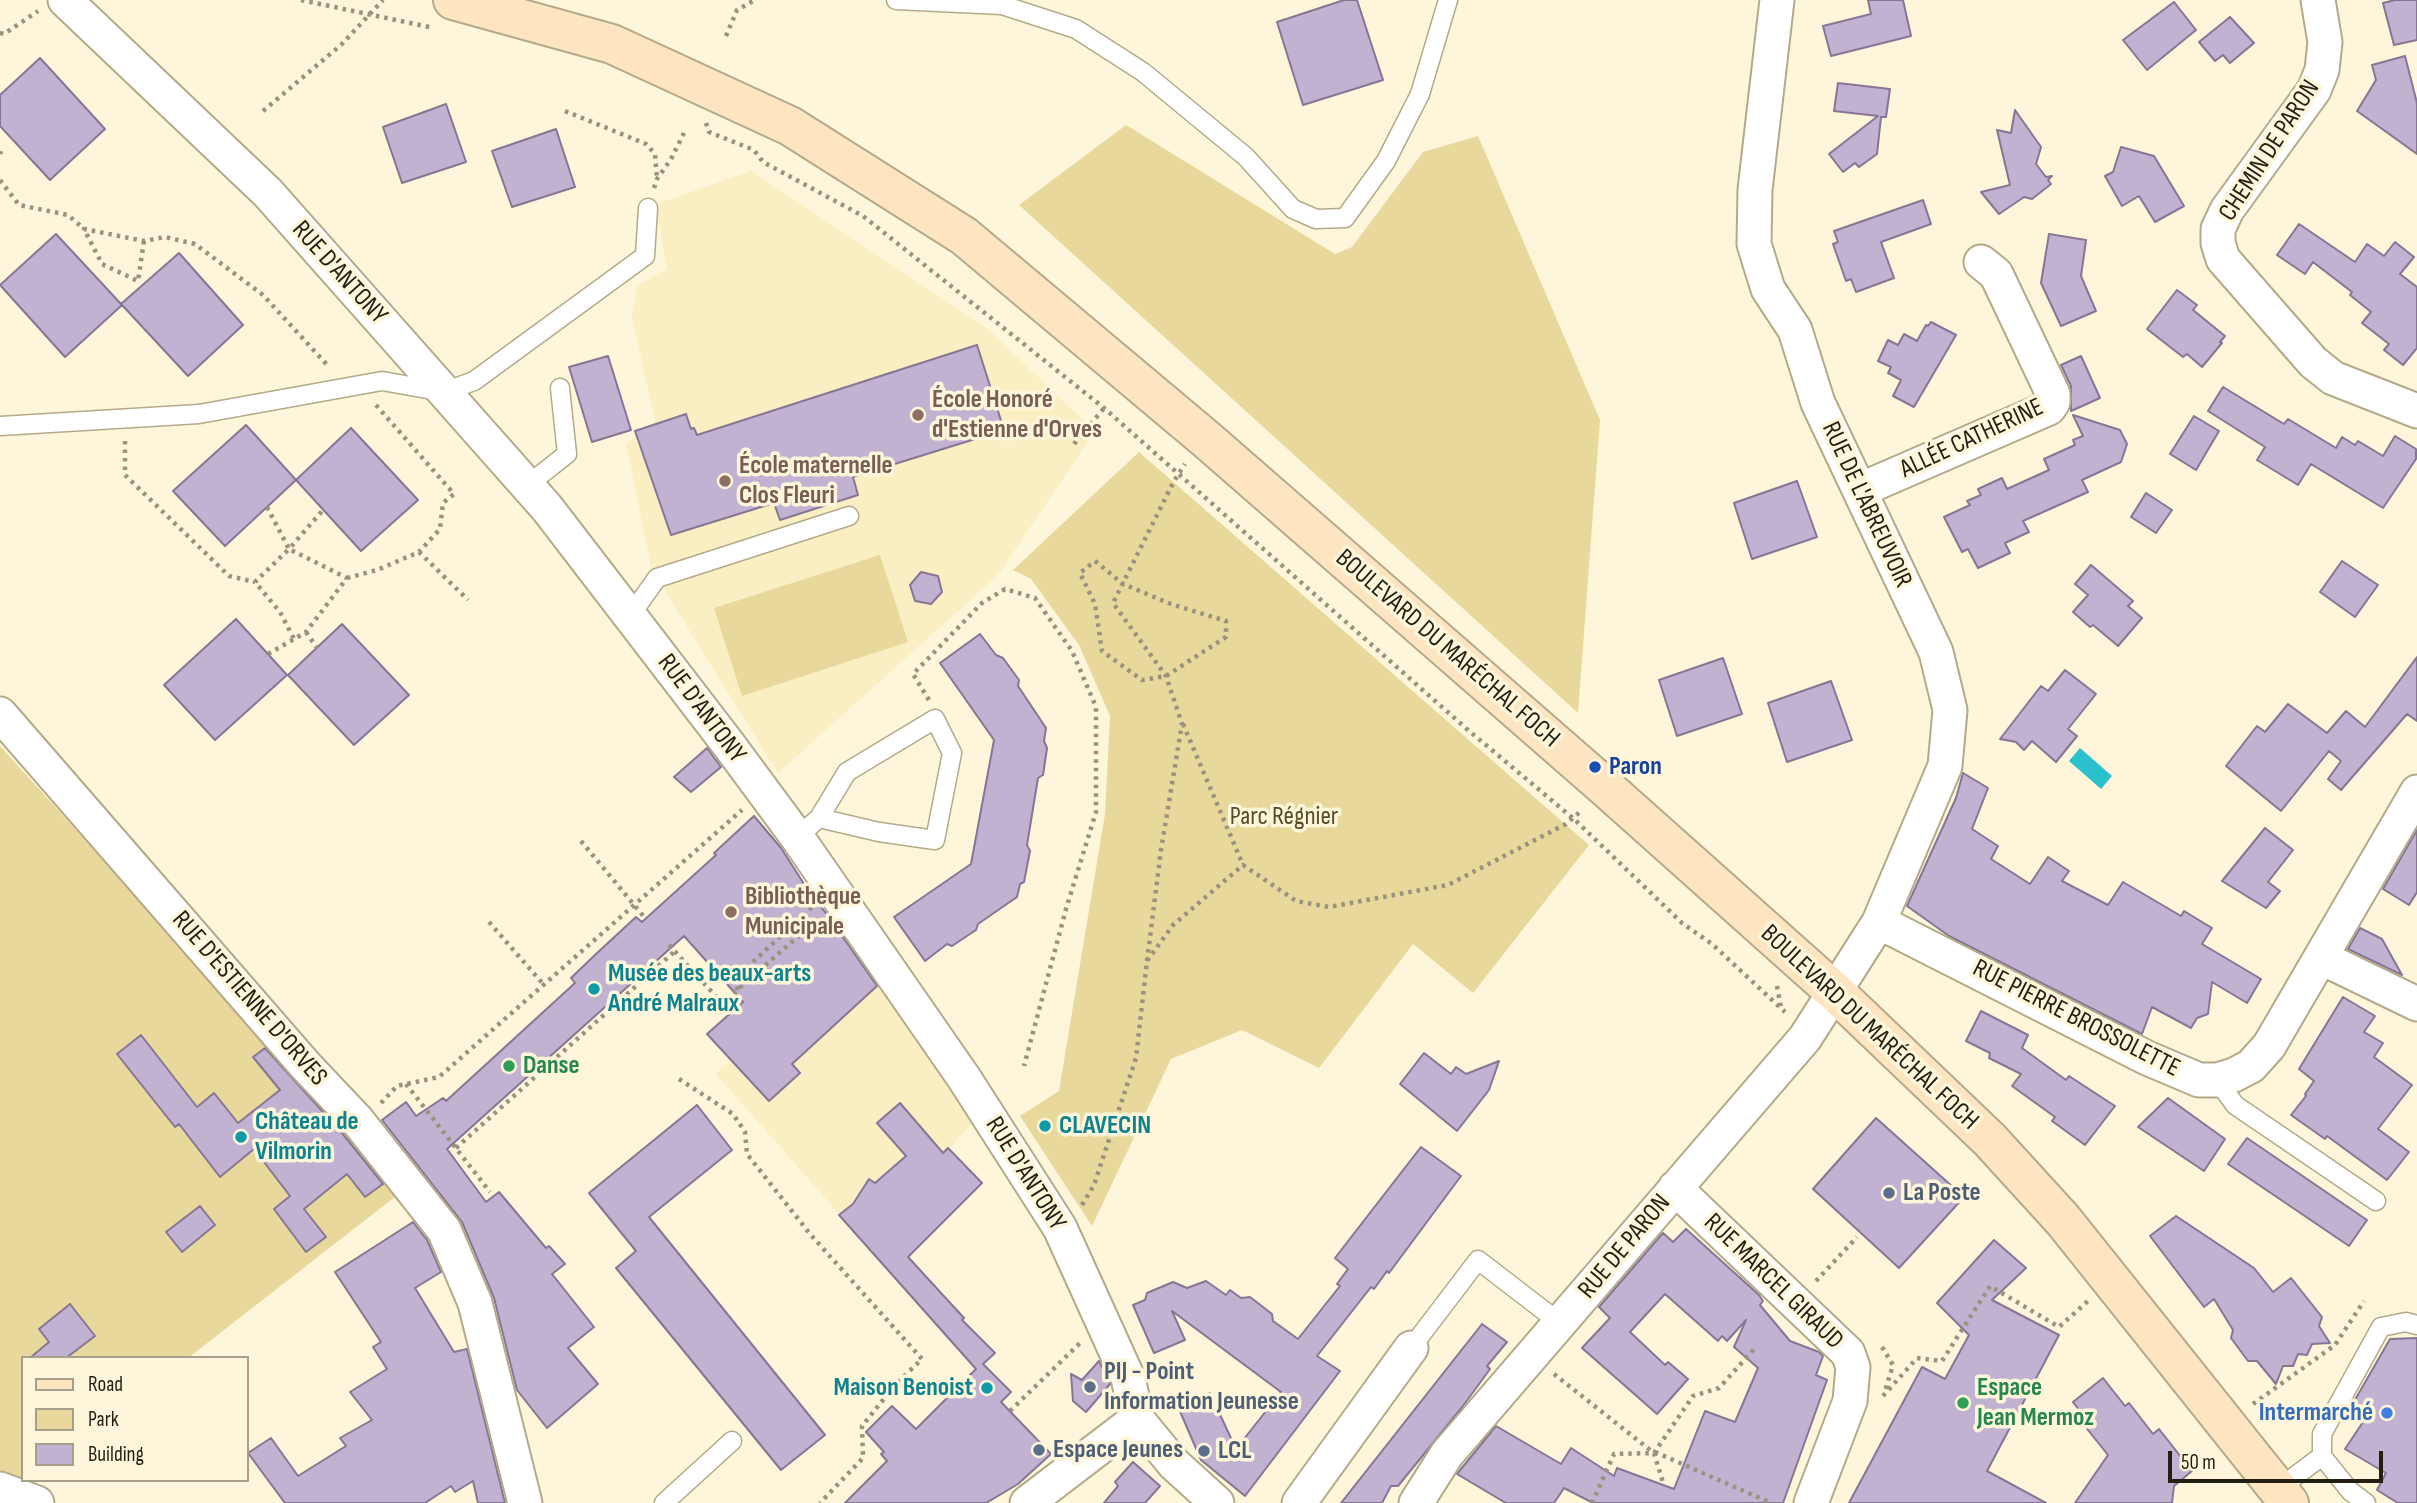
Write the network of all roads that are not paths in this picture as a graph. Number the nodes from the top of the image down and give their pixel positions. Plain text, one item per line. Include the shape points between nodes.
1 (896, 0) edge
2 (1448, 0) edge
3 (1777, 0) edge
4 (2318, 0) edge
5 (53, 4) edge
6 (449, 15) edge
7 (648, 208) road end
8 (1981, 262) dead end
9 (560, 388) dead end
10 (444, 392) junction
11 (2417, 411) edge
12 (0, 426) edge
13 (531, 491) junction
14 (1860, 491) junction
15 (849, 516) dead end
16 (630, 616) junction
17 (0, 714) edge
18 (2417, 792) edge
19 (808, 828) junction
20 (1880, 922) junction
21 (2322, 957) junction
22 (1835, 992) junction
23 (2417, 1004) edge
24 (2217, 1080) junction
25 (1675, 1188) junction
26 (2376, 1201) dead end
27 (1560, 1323) junction
28 (2417, 1325) edge
29 (1411, 1348) joint
30 (1137, 1419) junction
31 (732, 1441) dead end
32 (2322, 1456) junction
33 (0, 1489) edge
34 (2283, 1496) edge
35 (37, 1503) edge
36 (524, 1503) edge
37 (664, 1503) edge
38 (1027, 1503) edge
39 (1217, 1503) edge
40 (1299, 1503) edge
41 (1416, 1503) edge
42 (1811, 1503) edge
43 (2366, 1503) edge

1 - 2 lane via 1003,5 1076,29 1143,72 1246,157 1293,209 1316,219 1345,218 1386,161 1420,94
3 - 14 street, RUE DE L'ABREUVOIR via 1755,190 1754,244 1768,289 1795,330 1818,403
4 - 11 street, CHEMIN DE PARON via 2325,42 2314,90 2227,210 2218,229 2218,243 2223,259 2313,362 2333,378
5 - 10 street, RUE D'ANTONY via 268,193
6 - 22 street, BOULEVARD DU MARÉCHAL FOCH via 612,44 790,126 964,236 1206,439
7 - 10 lane via 645,256 474,381
8 - 14 street, ALLÉE CATHERINE via 1996,274 2053,402 2049,408
9 - 13 lane via 567,454 539,476
10 - 12 lane via 382,381 199,414
10 - 13 street, RUE D'ANTONY
13 - 16 street, RUE D'ANTONY
14 - 20 street, RUE DE L'ABREUVOIR via 1936,652 1950,710 1944,766
15 - 16 lane via 657,578
16 - 19 street, RUE D'ANTONY via 729,745
17 - 36 street, RUE D'ESTIENNE D'ORVES via 357,1120 444,1230 475,1303
18 - 21 street, RUE PIERRE BROSSOLETTE
19 - 19 lane via 935,840 952,753 935,719 847,772
19 - 30 street, RUE D'ANTONY via 1060,1228 1128,1378
20 - 22 street, RUE DE L'ABREUVOIR
20 - 24 street, RUE PIERRE BROSSOLETTE via 2147,1058 2199,1080
21 - 23 street
21 - 24 street, RUE PIERRE BROSSOLETTE via 2269,1045 2251,1066
22 - 25 street, RUE DE PARON via 1805,1038
22 - 34 street, BOULEVARD DU MARÉCHAL FOCH via 1990,1140 2063,1220
24 - 26 lane via 2235,1105
25 - 27 street, RUE DE PARON
25 - 42 street, RUE MARCEL GIRAUD via 1848,1353 1865,1404
27 - 29 lane via 1478,1260
27 - 41 street, RUE DE PARON via 1447,1454
28 - 32 lane via 2406,1322 2381,1327 2322,1434
29 - 40 street
30 - 38 street
30 - 39 street, RUE D'ANTONY via 1174,1464
31 - 37 lane
32 - 34 lane
32 - 43 lane
33 - 35 street

